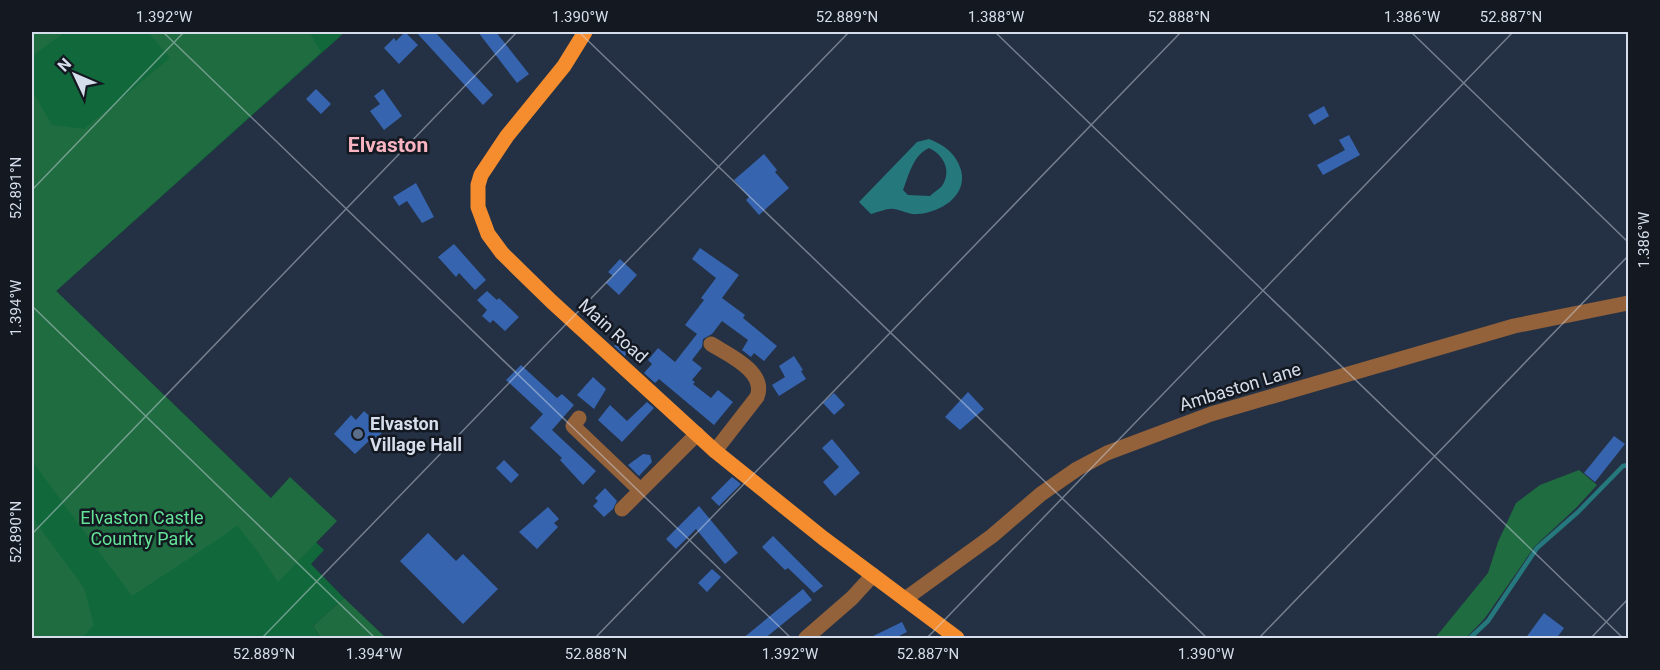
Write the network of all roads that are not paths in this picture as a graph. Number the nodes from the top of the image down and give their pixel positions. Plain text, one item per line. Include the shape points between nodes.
1 (585, 32) edge
2 (1629, 303) edge
3 (711, 344) dead end
4 (579, 418) dead end
5 (697, 434) junction
6 (716, 451) junction
7 (640, 490) junction
8 (622, 509) dead end
9 (873, 575) junction
10 (905, 599) junction
11 (806, 639) edge
12 (957, 639) edge

1 - 5 main road, Main Road via 564,66 488,163 478,185 478,207 488,234 502,253
2 - 10 street, Ambaston Lane via 1514,326 1211,414 1107,453 1041,494 992,536
3 - 6 street via 754,375 760,388 757,398
4 - 7 street via 573,426
5 - 6 main road, Main Road
5 - 7 street
6 - 9 main road, Main Road
7 - 8 street
9 - 10 main road, Main Road
9 - 11 street
10 - 12 main road, Main Road

